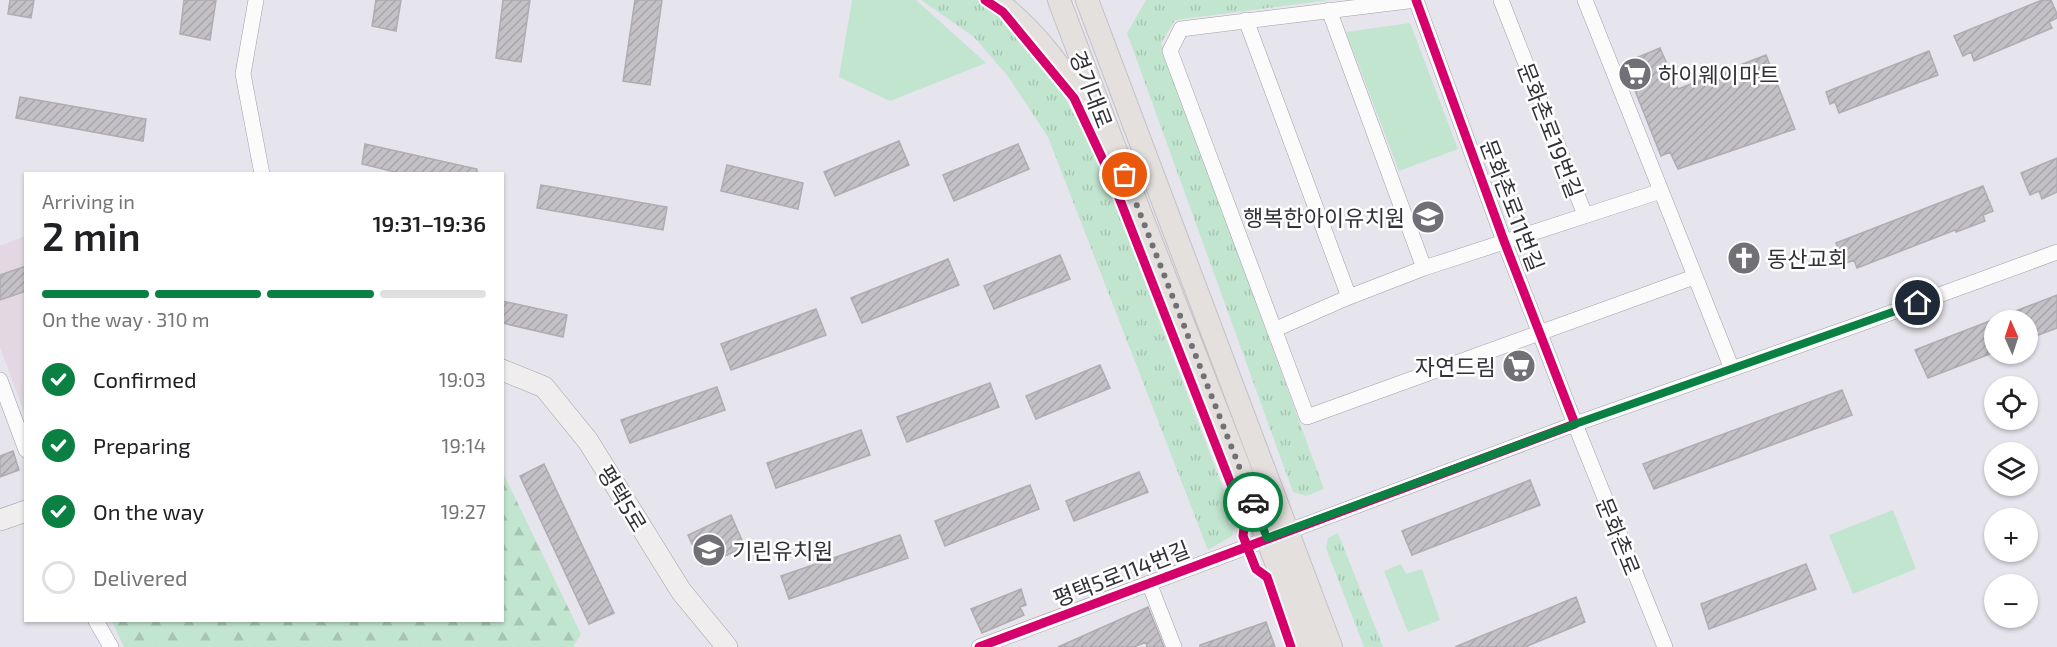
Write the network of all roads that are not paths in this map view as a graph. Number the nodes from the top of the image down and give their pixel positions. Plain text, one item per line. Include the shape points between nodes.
1 (256, 0) edge
2 (995, 0) edge
3 (1059, 0) edge
4 (1087, 0) edge
5 (1416, 0) edge
6 (1501, 0) edge
7 (1585, 0) edge
8 (1329, 10) junction
9 (1246, 20) junction
10 (262, 172) edge
11 (1661, 191) junction
12 (1133, 194) junction
13 (1585, 215) junction
14 (1504, 241) junction
15 (2057, 252) edge
16 (1424, 268) junction
17 (1694, 277) junction
18 (1349, 297) junction
19 (1276, 329) junction
20 (1540, 331) junction
21 (1732, 369) junction
22 (504, 371) edge
23 (0, 380) edge
24 (1575, 424) junction
25 (24, 445) edge
26 (24, 512) edge
27 (0, 520) edge
28 (1277, 535) junction
29 (1149, 583) junction
30 (97, 622) edge
31 (726, 646) edge
32 (111, 647) edge
33 (979, 647) edge
34 (1174, 647) edge
35 (1309, 647) edge
36 (1331, 647) edge
37 (1665, 647) edge

1 - 10 street via 243,74
2 - 12 main road via 1045,49 1084,104
3 - 12 main road, 경기대로
4 - 28 main road, 경기대로
5 - 8 street, 문화촌로11번길
5 - 14 street, 문화촌로11번길
6 - 13 street, 문화촌로19번길
7 - 11 street
8 - 9 street, 문화촌로11번길
8 - 16 street
9 - 18 street
9 - 19 street, 문화촌로11번길 via 1181,29 1170,51
11 - 13 street
11 - 17 street
12 - 28 main road, 경기대로
13 - 14 street, 문화촌로19번길
14 - 16 street, 문화촌로11번길
14 - 20 street, 문화촌로11번길
15 - 21 street
16 - 18 street, 문화촌로11번길
17 - 20 street
17 - 21 street
18 - 19 street, 문화촌로11번길
19 - 20 street, 문화촌로11번길 via 1307,417
20 - 24 street, 문화촌로11번길
21 - 24 street
22 - 31 street, 평택5로 via 544,387 588,441 681,591
23 - 25 street
24 - 28 street
24 - 37 street, 문화촌로
26 - 27 street
28 - 29 street, 평택5로114번길
28 - 35 main road, 경기대로
28 - 36 main road, 경기대로
29 - 33 street, 평택5로114번길
29 - 34 street, 평택5로114번길
30 - 32 street

